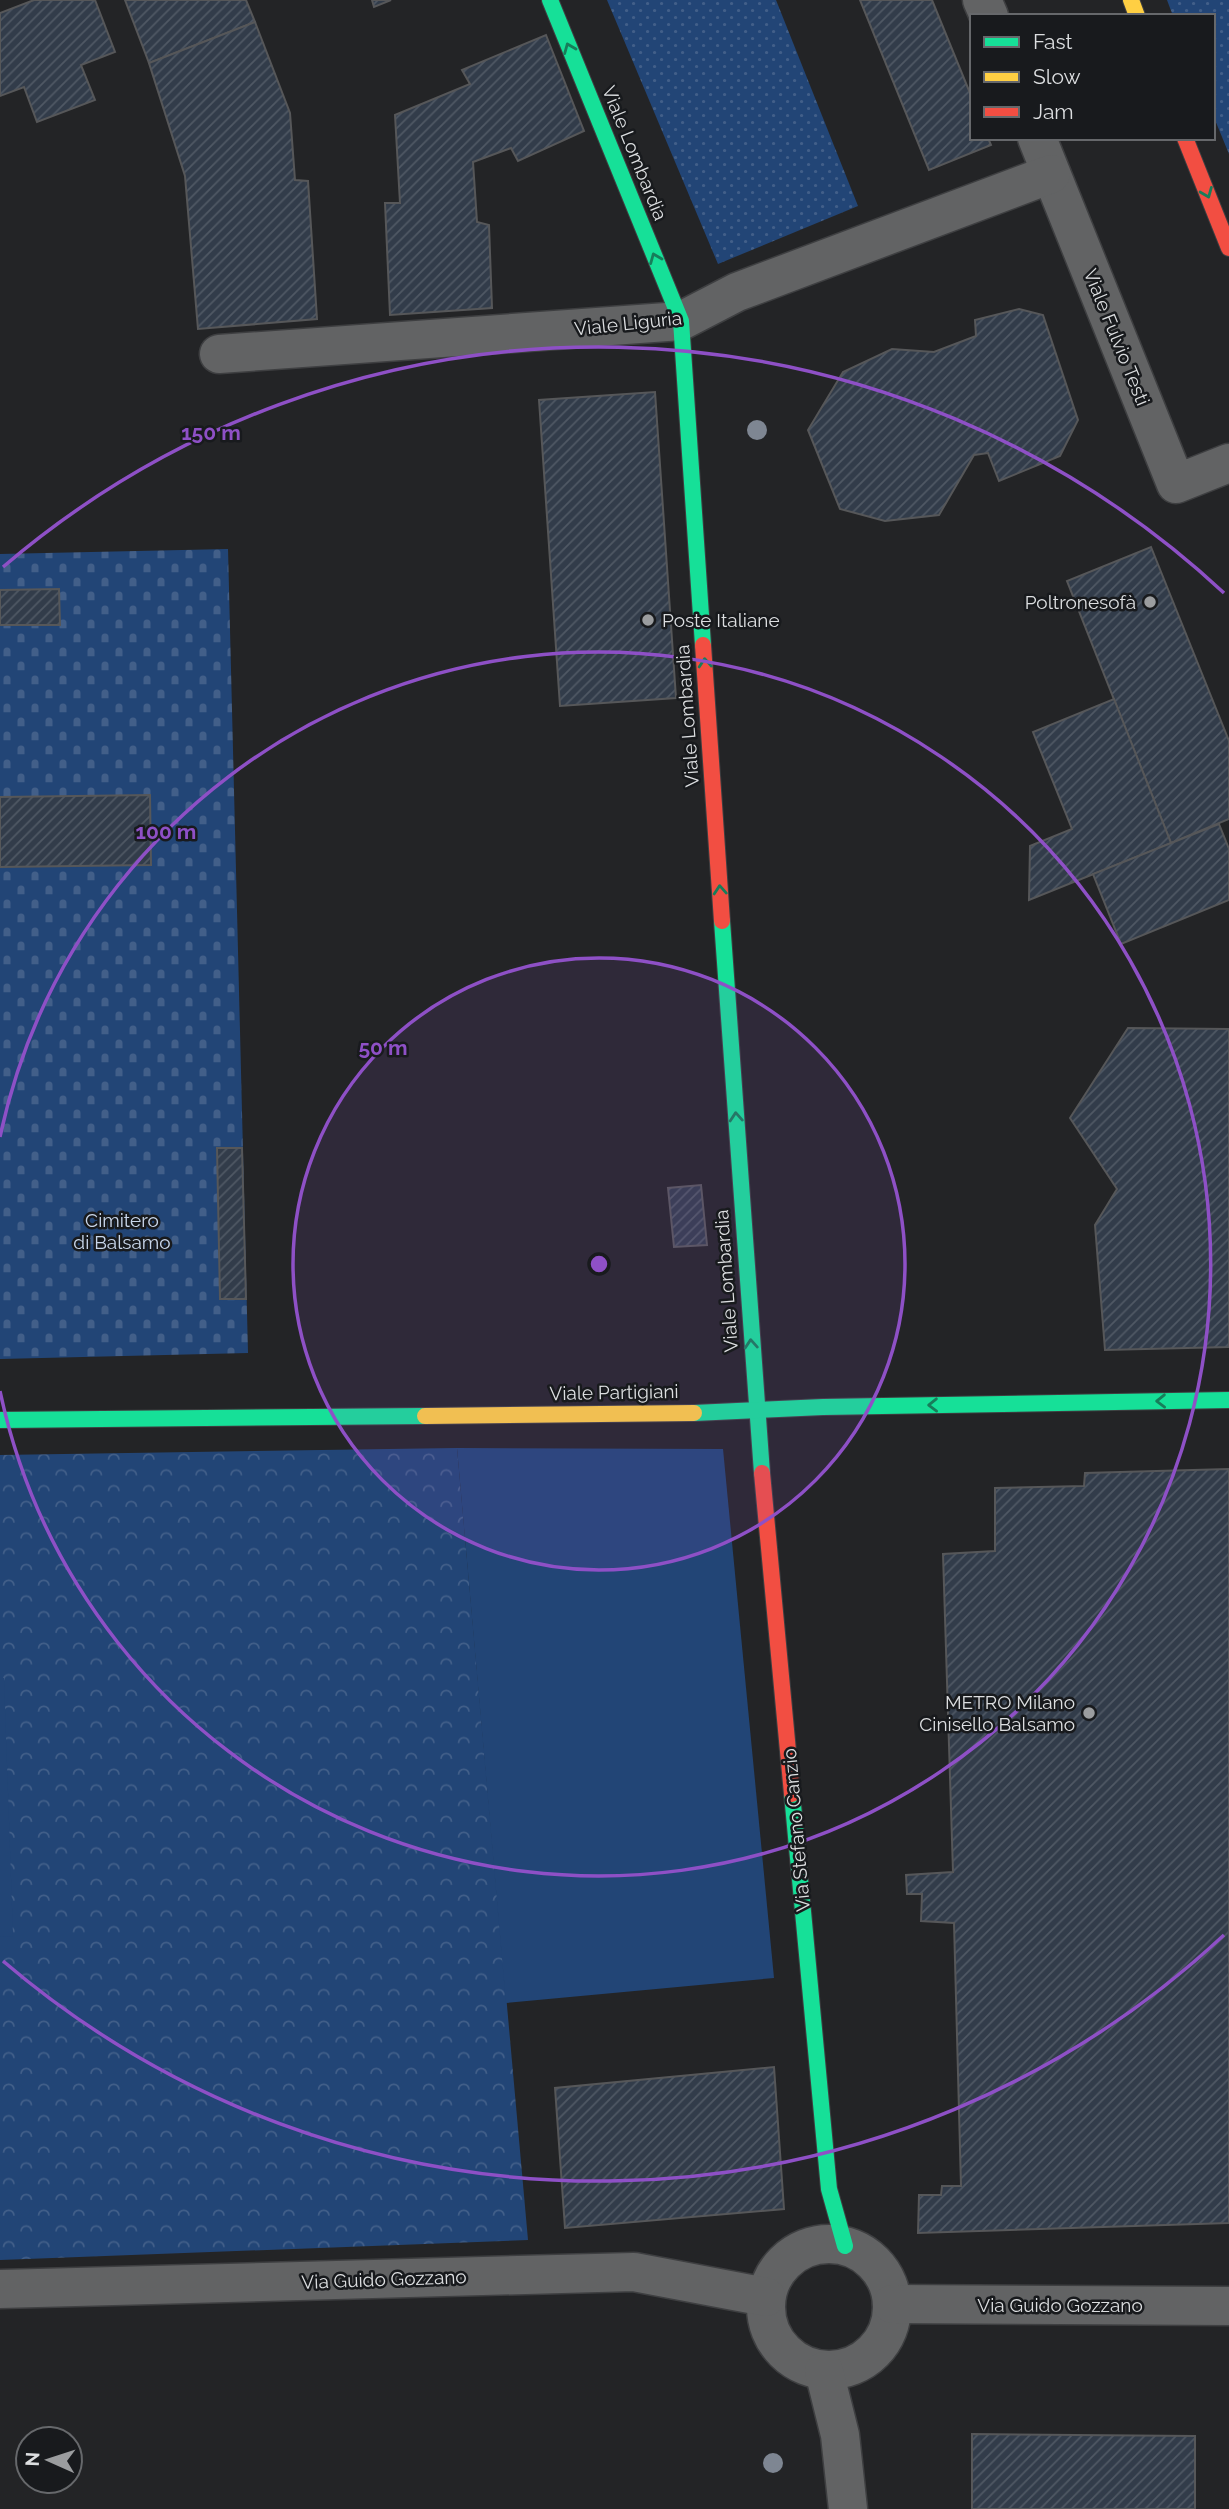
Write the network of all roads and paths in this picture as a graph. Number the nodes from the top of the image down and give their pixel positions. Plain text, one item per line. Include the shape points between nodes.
1 (550, 0) edge
2 (1038, 140) edge
3 (1186, 140) edge
4 (1051, 174) junction
5 (1229, 248) edge
6 (681, 321) junction
7 (219, 354) dead end
8 (1229, 463) edge
9 (1229, 1400) edge
10 (756, 1412) junction
11 (0, 1420) edge
12 (845, 2246) junction
13 (0, 2289) edge
14 (766, 2297) junction
15 (892, 2304) junction
16 (1229, 2306) edge
17 (824, 2371) junction
18 (848, 2509) edge

6 -> 1 main road, Viale Lombardia
2 - 4 street, Viale Fulvio Testi
3 -> 5 main road
4 - 6 street, Viale Liguria via 737,292
4 - 8 street, Viale Fulvio Testi via 1176,484
6 - 7 street, Viale Liguria
10 -> 6 main road, Viale Lombardia
9 -> 10 main road, Viale Partigiani
10 - 11 main road, Viale Partigiani
10 - 12 main road, Via Stefano Canzio via 828,2189
12 - 14 street via 804,2248 786,2260
12 - 15 street via 878,2267
13 - 14 street, Via Guido Gozzano via 634,2272
14 - 17 street via 766,2318 786,2355
15 - 16 street, Via Guido Gozzano
15 - 17 street via 880,2344 865,2360
17 - 18 street via 840,2435

